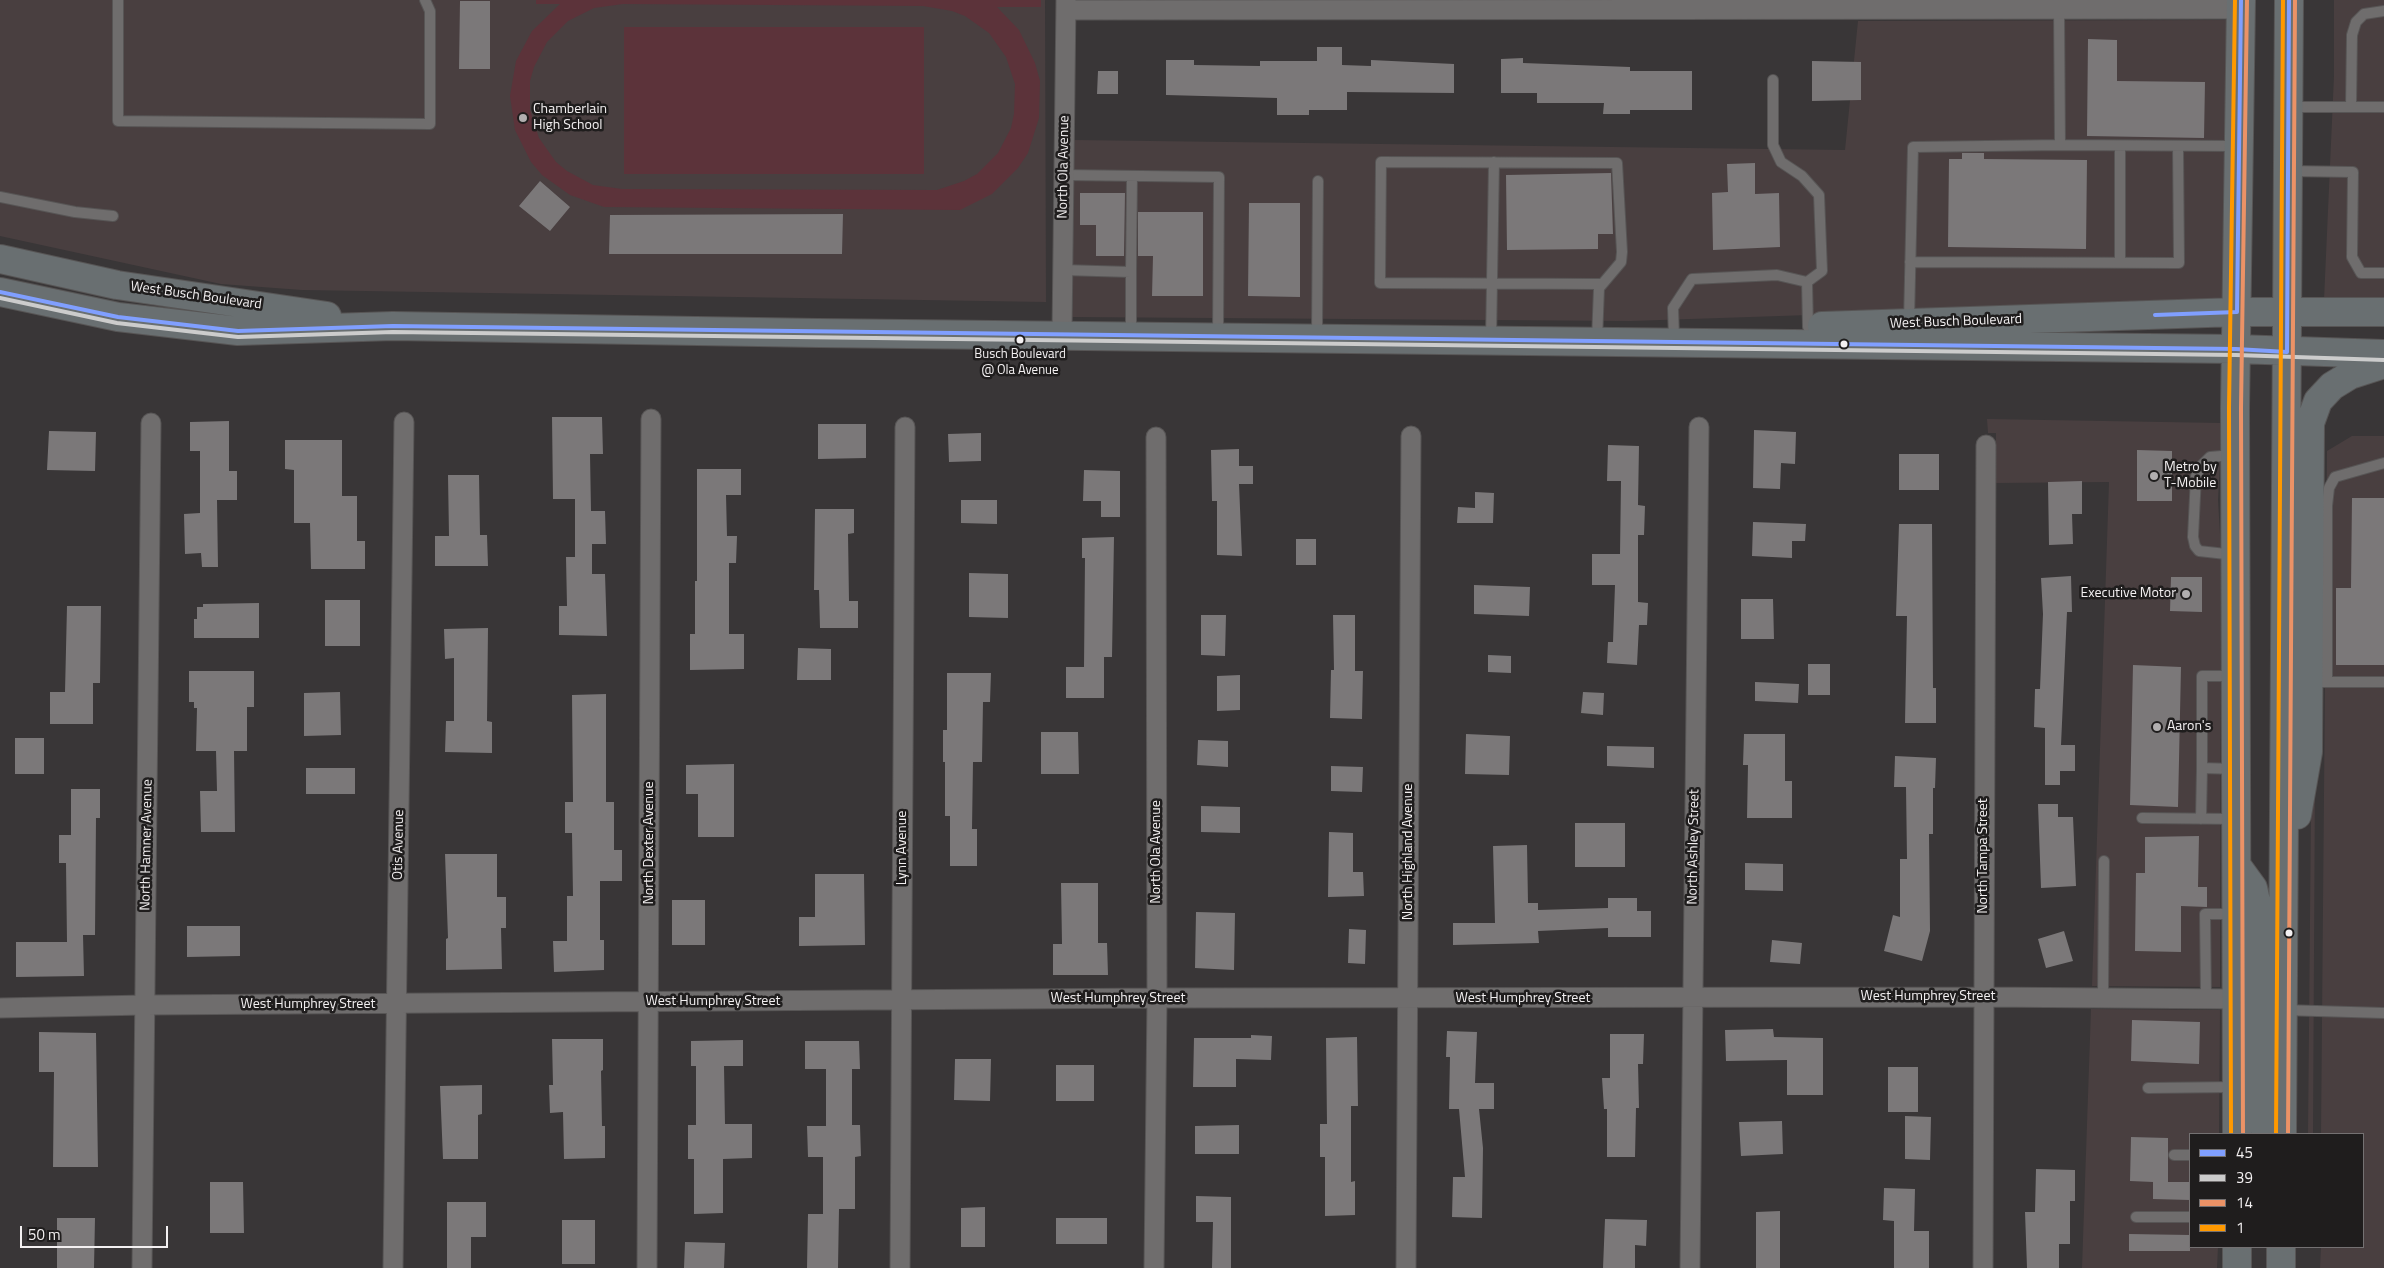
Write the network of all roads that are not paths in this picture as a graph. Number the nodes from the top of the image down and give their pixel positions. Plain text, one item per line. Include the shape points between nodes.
1 (118, 0) edge
2 (425, 0) edge
3 (2289, 0) edge
4 (1202, 4) edge
5 (1960, 4) edge
6 (2009, 4) edge
7 (2241, 4) edge
8 (1066, 5) edge
9 (1456, 5) edge
10 (1706, 5) edge
11 (2059, 9) junction
12 (2384, 11) edge
13 (1774, 80) dead end
14 (2288, 107) junction
15 (2351, 107) junction
16 (2384, 107) edge
17 (2060, 145) junction
18 (2120, 146) junction
19 (2178, 146) junction
20 (2239, 146) junction
21 (1494, 162) junction
22 (2287, 171) junction
23 (1064, 175) junction
24 (1132, 176) junction
25 (1318, 181) dead end
26 (0, 198) edge
27 (113, 216) dead end
28 (0, 259) edge
29 (1910, 262) junction
30 (2120, 263) junction
31 (1063, 270) junction
32 (1131, 272) junction
33 (2384, 273) edge
34 (1807, 282) junction
35 (1492, 284) junction
36 (1601, 284) junction
37 (0, 292) edge
38 (2237, 312) junction
39 (2286, 312) junction
40 (2384, 312) edge
41 (1909, 323) junction
42 (392, 326) junction
43 (1808, 327) junction
44 (1062, 334) junction
45 (1131, 335) junction
46 (1218, 336) junction
47 (1674, 337) junction
48 (1317, 338) junction
49 (1492, 340) junction
50 (1597, 341) junction
51 (1626, 341) junction
52 (2236, 349) junction
53 (2287, 352) junction
54 (2384, 354) edge
55 (2384, 364) edge
56 (651, 419) dead end
57 (404, 422) dead end
58 (151, 423) dead end
59 (905, 427) dead end
60 (1699, 427) dead end
61 (1411, 436) dead end
62 (1156, 437) dead end
63 (1986, 444) dead end
64 (2235, 455) junction
65 (2384, 463) edge
66 (2236, 555) junction
67 (2236, 676) junction
68 (2307, 682) junction
69 (2384, 682) edge
70 (2202, 768) junction
71 (2236, 769) junction
72 (2142, 818) dead end
73 (2201, 819) junction
74 (2236, 819) junction
75 (2104, 861) dead end
76 (2236, 865) junction
77 (2236, 914) junction
78 (1984, 997) junction
79 (1157, 998) junction
80 (1692, 998) junction
81 (2103, 998) junction
82 (2206, 999) junction
83 (2237, 999) junction
84 (1409, 1000) junction
85 (650, 1002) junction
86 (902, 1002) junction
87 (397, 1004) junction
88 (145, 1005) junction
89 (0, 1008) edge
90 (2283, 1010) junction
91 (2384, 1012) edge
92 (2237, 1087) junction
93 (2148, 1088) dead end
94 (2237, 1133) edge
95 (2267, 1133) edge
96 (2282, 1133) edge
97 (2174, 1155) dead end
98 (2189, 1155) edge
99 (2136, 1217) dead end
100 (2189, 1217) edge
101 (2237, 1248) edge
102 (2281, 1248) edge
103 (142, 1268) edge
104 (393, 1268) edge
105 (647, 1268) edge
106 (900, 1268) edge
107 (1154, 1268) edge
108 (1406, 1268) edge
109 (1690, 1268) edge
110 (1983, 1268) edge
111 (2237, 1268) edge
112 (2281, 1268) edge

1 - 2 lane via 118,122 430,124 430,11
3 - 14 main road
4 - 8 street
4 - 9 street
5 - 6 street
5 - 10 street
6 - 11 street
7 - 11 street
7 - 20 main road
8 - 23 street, North Ola Avenue
9 - 10 street
11 - 17 lane
12 - 15 lane via 2364,14 2356,22 2352,34
13 - 34 lane via 1774,145 1781,162 1802,176 1820,195 1822,270
14 - 15 lane
14 - 22 main road
15 - 16 lane
17 - 18 lane
17 - 29 lane via 1913,147
18 - 19 lane
18 - 30 lane
19 - 20 lane
19 - 30 lane via 2179,263
20 - 38 main road
21 - 35 lane
21 - 35 lane via 1380,162 1380,283
21 - 36 lane via 1617,162 1622,252 1620,262
22 - 33 lane via 2353,172 2352,257 2361,273
22 - 39 main road
23 - 24 lane
23 - 31 street, North Ola Avenue
24 - 32 lane
24 - 46 lane via 1220,177
25 - 48 lane
26 - 27 lane
28 - 42 main road, West Busch Boulevard via 117,285
29 - 30 lane
29 - 41 lane
31 - 32 lane
31 - 44 street, North Ola Avenue
32 - 45 lane
34 - 43 lane
34 - 47 lane via 1777,276 1692,279 1673,308
35 - 36 lane
35 - 49 lane
36 - 50 lane
37 - 42 main road, West Busch Boulevard via 118,318 238,331
38 - 39 main road, West Busch Boulevard
38 - 41 main road, West Busch Boulevard
38 - 52 main road
39 - 40 main road, West Busch Boulevard
39 - 53 main road
41 - 43 main road, West Busch Boulevard
42 - 44 main road, West Busch Boulevard
43 - 47 main road, West Busch Boulevard
44 - 45 main road, West Busch Boulevard
45 - 46 main road, West Busch Boulevard
46 - 48 main road, West Busch Boulevard
47 - 51 main road, West Busch Boulevard
48 - 49 main road, West Busch Boulevard
49 - 50 main road, West Busch Boulevard
50 - 51 main road, West Busch Boulevard
51 - 52 main road, West Busch Boulevard
52 - 53 main road, West Busch Boulevard
52 - 64 main road
53 - 54 main road, West Busch Boulevard
53 - 68 main road
55 - 68 main road via 2350,375 2332,386 2318,401 2310,422
56 - 85 street, North Dexter Avenue
57 - 87 street, Otis Avenue
58 - 88 street, North Hamner Avenue
59 - 86 street, Lynn Avenue
60 - 80 street, North Ashley Street
61 - 84 street, North Highland Avenue
62 - 79 street, North Ola Avenue
63 - 78 street, North Tampa Street
64 - 66 main road
64 - 66 lane via 2210,457 2201,466 2196,476 2193,537 2199,551
65 - 68 lane via 2335,477 2329,488
66 - 67 main road
67 - 70 lane via 2202,676
67 - 71 main road
68 - 69 lane
68 - 90 main road via 2284,893
70 - 71 lane
70 - 73 lane
71 - 74 main road
72 - 73 lane
73 - 74 lane
74 - 76 main road
75 - 81 lane
76 - 77 main road
76 - 90 main road via 2253,888 2258,910 2264,989
77 - 82 lane via 2205,914
77 - 83 main road
78 - 80 street, West Humphrey Street
78 - 81 street, West Humphrey Street
78 - 110 street, North Tampa Street
79 - 84 street, West Humphrey Street
79 - 86 street, West Humphrey Street
79 - 107 street, North Ola Avenue
80 - 84 street, West Humphrey Street
80 - 109 street, North Ashley Street
81 - 82 street, West Humphrey Street
82 - 83 street, West Humphrey Street
83 - 92 main road
83 - 95 main road via 2256,1019 2260,1031 2260,1110
84 - 108 street, North Highland Avenue
85 - 86 street, West Humphrey Street
85 - 87 street, West Humphrey Street
85 - 105 street, North Dexter Avenue
86 - 106 street, Lynn Avenue
87 - 88 street, West Humphrey Street
87 - 104 street, Otis Avenue
88 - 89 street, West Humphrey Street
88 - 103 street, North Hamner Avenue
90 - 91 lane
90 - 96 main road
92 - 93 lane
92 - 94 main road
97 - 98 lane
99 - 100 lane
101 - 111 main road
102 - 112 main road

